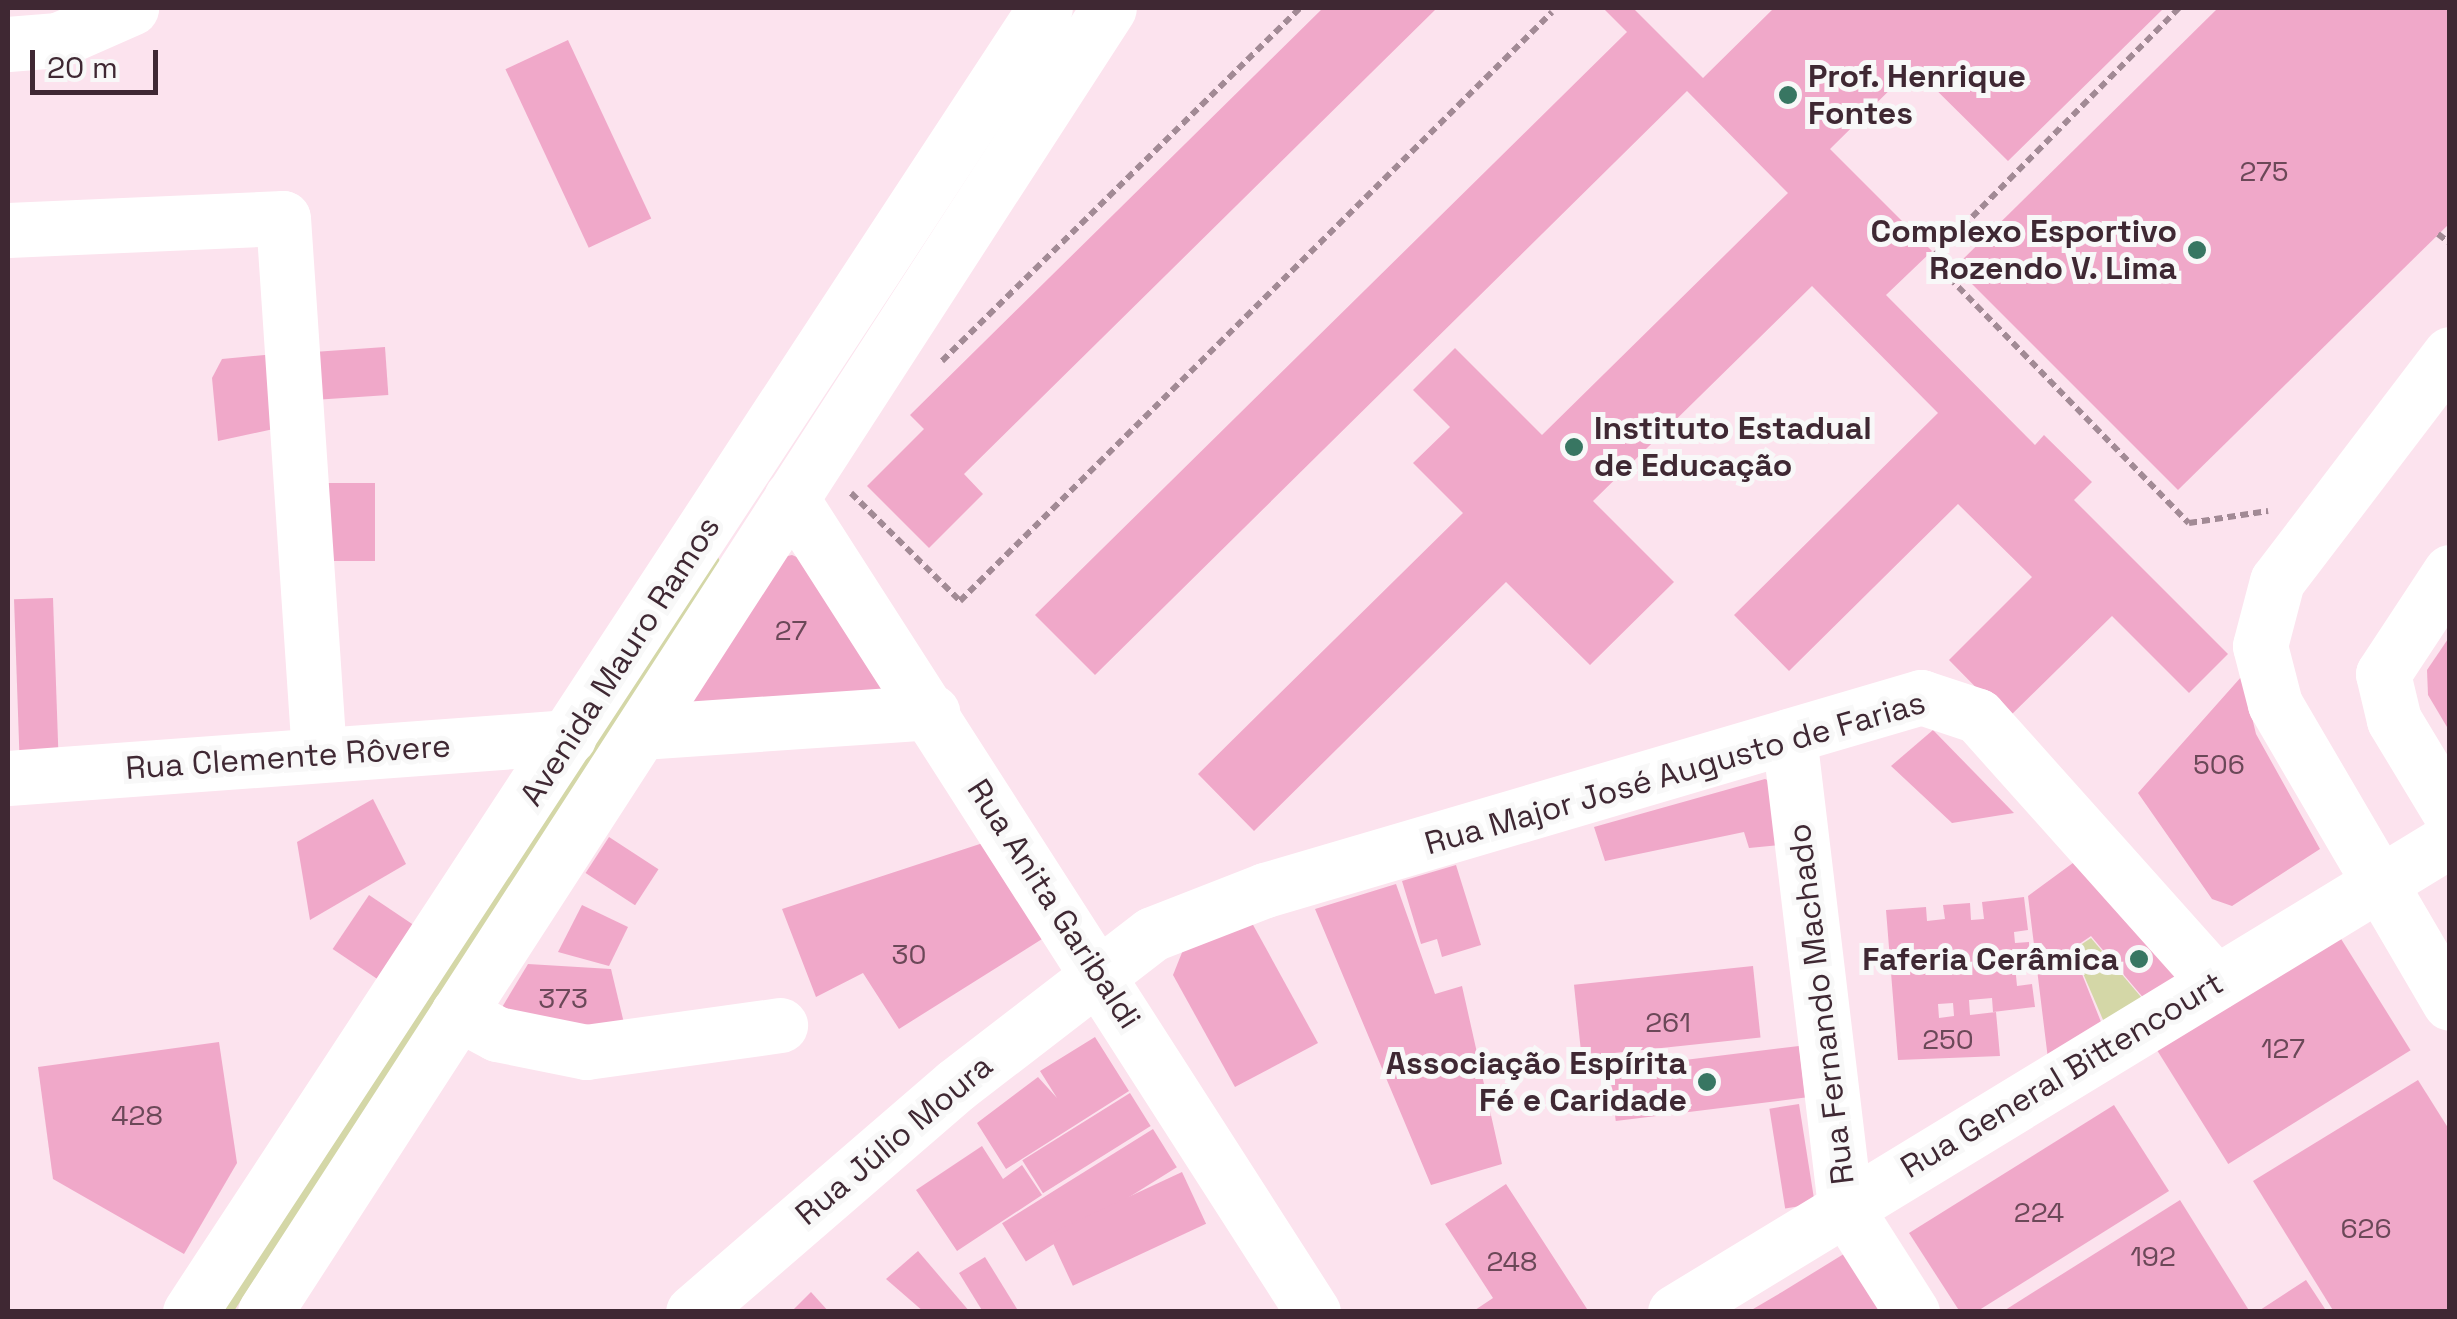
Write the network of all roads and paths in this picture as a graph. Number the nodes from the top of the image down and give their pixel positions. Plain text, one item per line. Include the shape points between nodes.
1 (132, 8) edge
2 (1045, 8) edge
3 (1109, 8) edge
4 (1300, 8) edge
5 (2179, 8) edge
6 (1552, 12) dead end
7 (8, 44) edge
8 (8, 230) edge
9 (2438, 234) dead end
10 (2450, 243) edge
11 (2450, 354) edge
12 (927, 376) dead end
13 (746, 468) junction
14 (843, 484) dead end
15 (791, 498) junction
16 (2338, 500) junction
17 (2450, 572) edge
18 (932, 712) junction
19 (641, 732) junction
20 (1789, 736) junction
21 (569, 737) junction
22 (319, 755) junction
23 (8, 778) edge
24 (2450, 813) edge
25 (2450, 840) edge
26 (2380, 882) junction
27 (1098, 972) junction
28 (2216, 982) junction
29 (2450, 1003) edge
30 (458, 1013) junction
31 (780, 1025) dead end
32 (1845, 1208) junction
33 (190, 1312) edge
34 (265, 1312) edge
35 (693, 1312) edge
36 (1313, 1312) edge
37 (1674, 1312) edge
38 (1912, 1312) edge

1 - 7 street via 58,40
2 - 13 street, Avenida Mauro Ramos
3 - 15 street, Avenida Mauro Ramos
4 - 12 path
5 - 16 path via 1931,259 2189,523
6 - 14 path via 960,602
8 - 22 street via 283,218
9 - 10 path
11 - 16 street
13 - 15 street
13 - 21 street, Avenida Mauro Ramos
15 - 18 street, Rua Anita Garibaldi
15 - 19 street, Avenida Mauro Ramos
16 - 26 street via 2277,581 2260,646 2276,704
17 - 24 street via 2383,674 2394,720
18 - 19 street
18 - 27 street, Rua Anita Garibaldi
19 - 30 street, Avenida Mauro Ramos
20 - 27 street, Rua Major José Augusto de Farias via 1265,890 1152,934
20 - 28 street, Rua Major José Augusto de Farias via 1921,697 1963,706
20 - 32 street, Rua Fernando Machado
21 - 22 street, Rua Clemente Rôvere
21 - 33 street, Avenida Mauro Ramos
22 - 23 street, Rua Clemente Rôvere
25 - 26 street, Rua General Bittencourt
26 - 28 street, Rua General Bittencourt
26 - 29 street
27 - 35 street, Rua Júlio Moura
27 - 36 street, Rua Anita Garibaldi
28 - 32 street, Rua General Bittencourt
30 - 31 street via 496,1034 586,1052
30 - 34 street, Avenida Mauro Ramos
32 - 37 street, Rua General Bittencourt
32 - 38 street, Rua Fernando Machado

